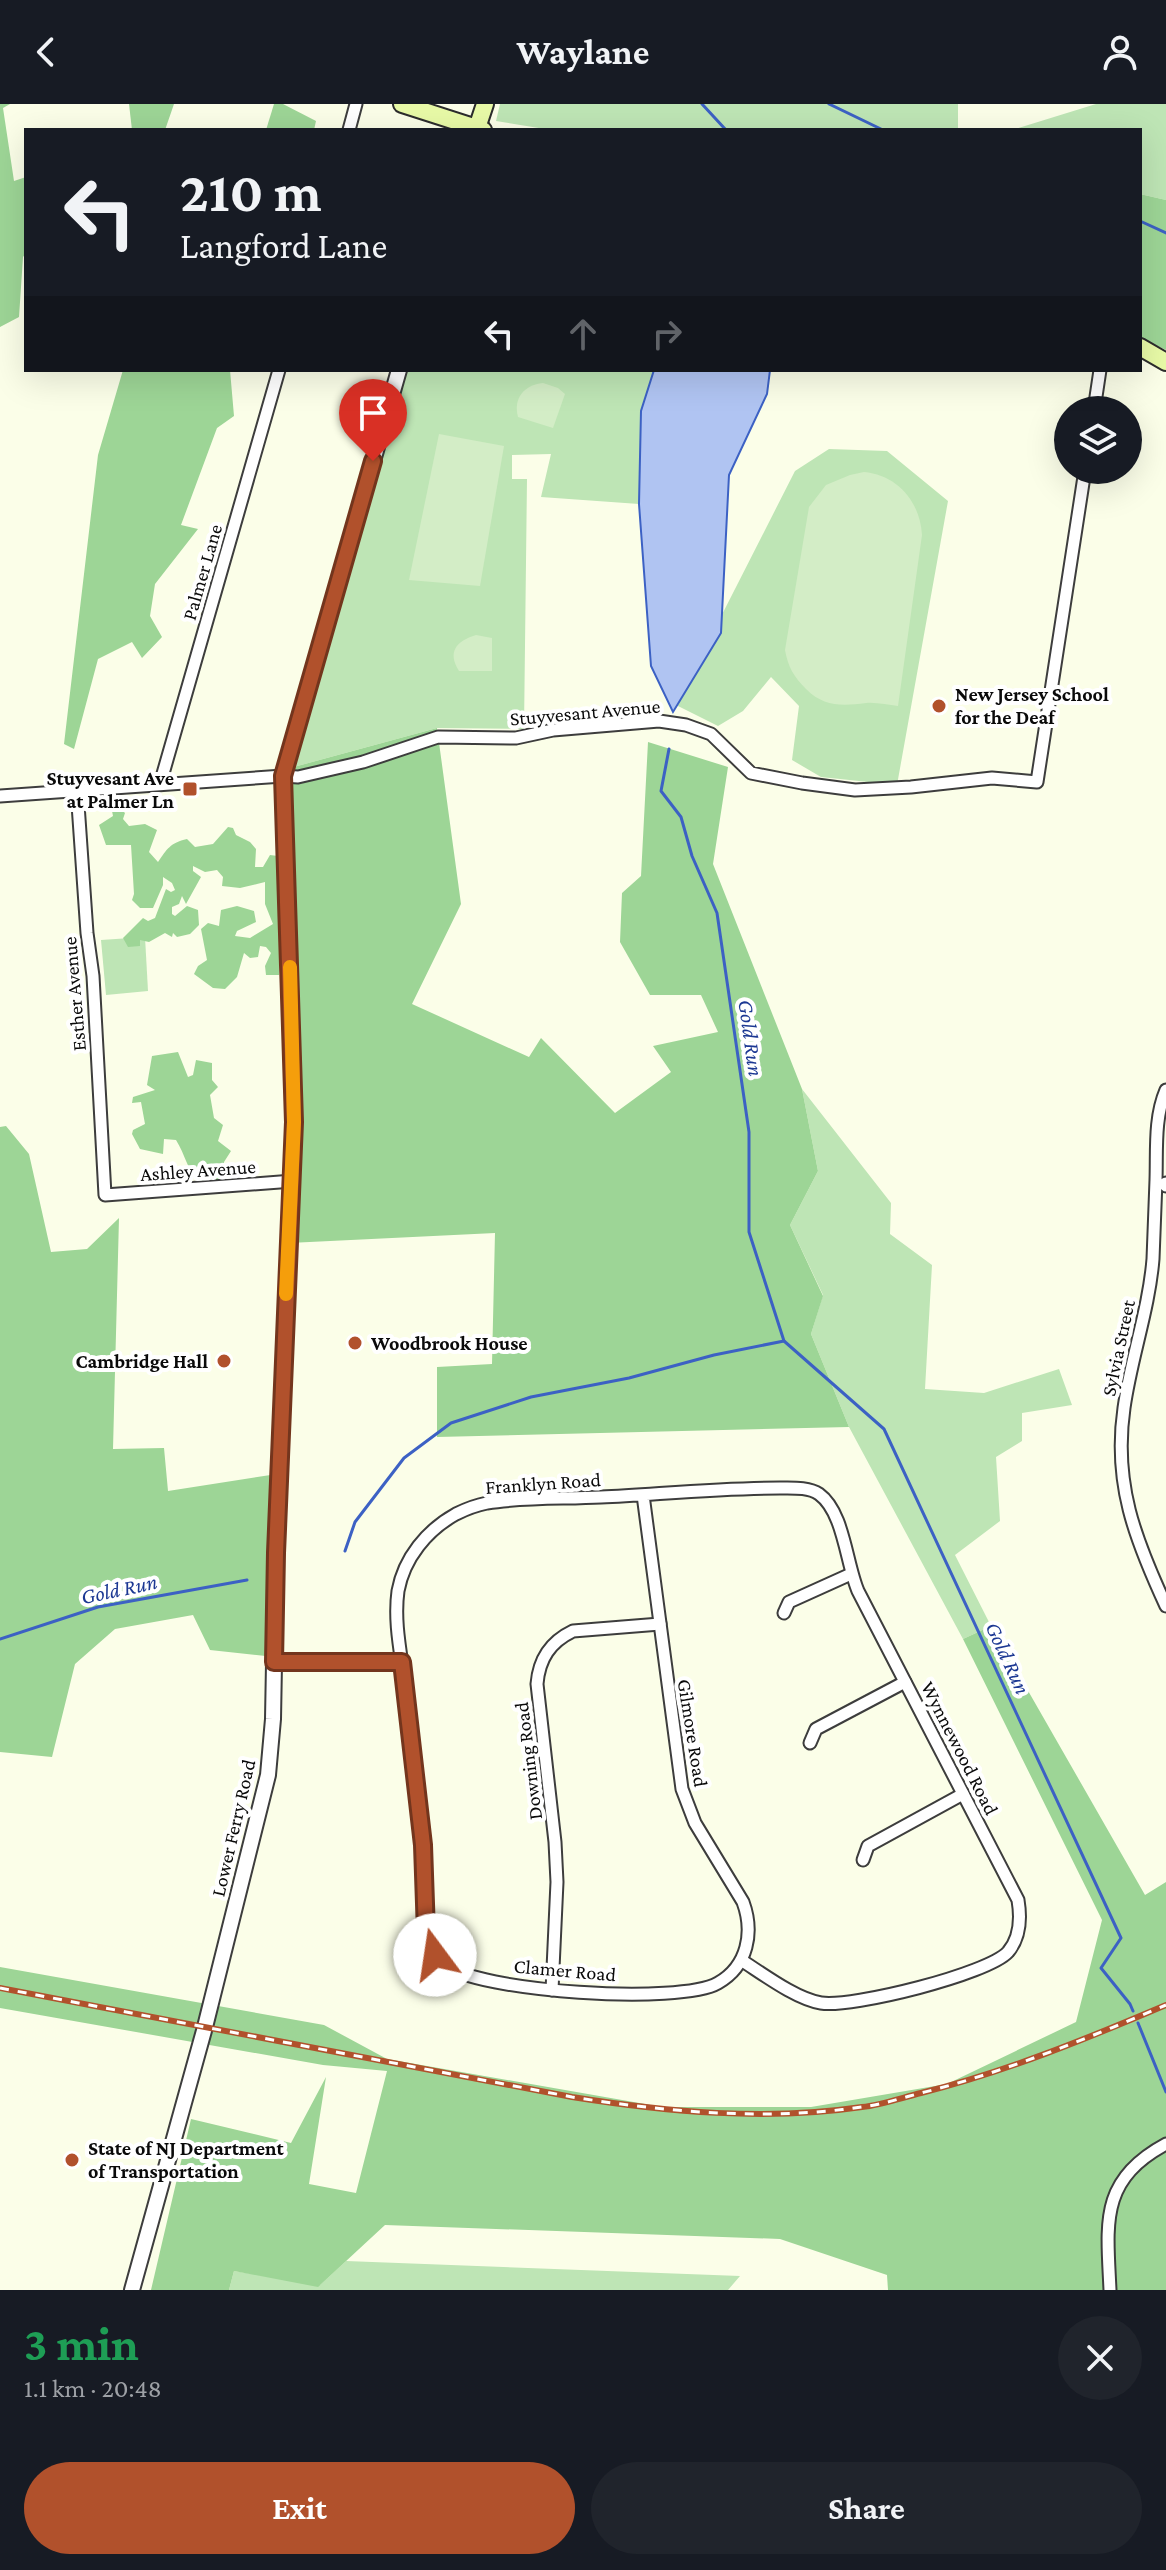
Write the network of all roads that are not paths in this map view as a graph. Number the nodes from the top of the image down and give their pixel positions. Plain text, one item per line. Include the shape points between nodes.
1 (356, 104) edge
2 (402, 104) edge
3 (485, 104) edge
4 (350, 128) edge
5 (476, 128) edge
6 (479, 128) edge
7 (1142, 348) edge
8 (1166, 362) edge
9 (278, 372) edge
10 (398, 372) edge
11 (1100, 372) edge
12 (1096, 396) edge
13 (1083, 484) edge
14 (283, 776) junction
15 (160, 784) junction
16 (77, 790) junction
17 (0, 796) edge
18 (1166, 1090) edge
19 (293, 1181) junction
20 (1163, 1184) edge
21 (105, 1195) joint
22 (805, 1489) joint
23 (643, 1495) junction
24 (851, 1574) junction
25 (1166, 1606) edge
26 (784, 1613) dead end
27 (660, 1624) junction
28 (274, 1662) junction
29 (402, 1662) junction
30 (905, 1682) junction
31 (810, 1743) dead end
32 (963, 1794) junction
33 (863, 1860) dead end
34 (741, 1960) junction
35 (552, 1990) junction
36 (1166, 2144) edge
37 (132, 2290) edge
38 (1110, 2290) edge

1 - 4 street
2 - 5 main road
3 - 6 main road
7 - 8 main road
9 - 15 street, Palmer Lane
10 - 14 street, Lower Ferry Road
11 - 12 street
13 - 14 street, Stuyvesant Avenue via 1037,782 992,778 855,790 802,783 751,773 711,734 659,721 516,738 438,737 363,762
14 - 15 street, Stuyvesant Avenue
14 - 19 street, Lower Ferry Road
15 - 16 street, Stuyvesant Avenue
16 - 17 street, Stuyvesant Avenue
16 - 21 street, Esther Avenue
18 - 20 street, Sylvia Street via 1157,1128
19 - 21 street, Ashley Avenue
19 - 28 street, Lower Ferry Road
20 - 25 street, Sylvia Street via 1124,1405 1121,1466 1129,1516
22 - 23 street, Franklyn Road
22 - 24 street, Wynnewood Road via 828,1501 838,1519
23 - 27 street, Gilmore Road
23 - 29 street, Franklyn Road via 490,1502 443,1522 414,1552 399,1588 396,1617
24 - 26 street via 789,1602
24 - 30 street, Wynnewood Road
27 - 34 street, Gilmore Road via 682,1789 695,1823 747,1913 749,1937
27 - 35 street, Downing Road via 573,1631 547,1650 538,1672 555,1842
28 - 29 street
28 - 37 street, Lower Ferry Road via 271,1749 262,1801
29 - 35 street, Clamer Road via 429,1944 443,1963 463,1975
30 - 31 street via 816,1729
30 - 32 street, Wynnewood Road
32 - 33 street via 868,1846
32 - 34 street, Wynnewood Road via 1018,1900 1015,1942 1000,1959 923,1986 846,2003 820,2003 796,1994
34 - 35 street, Clamer Road via 718,1983 695,1992
36 - 38 street via 1129,2169 1117,2189 1107,2224

